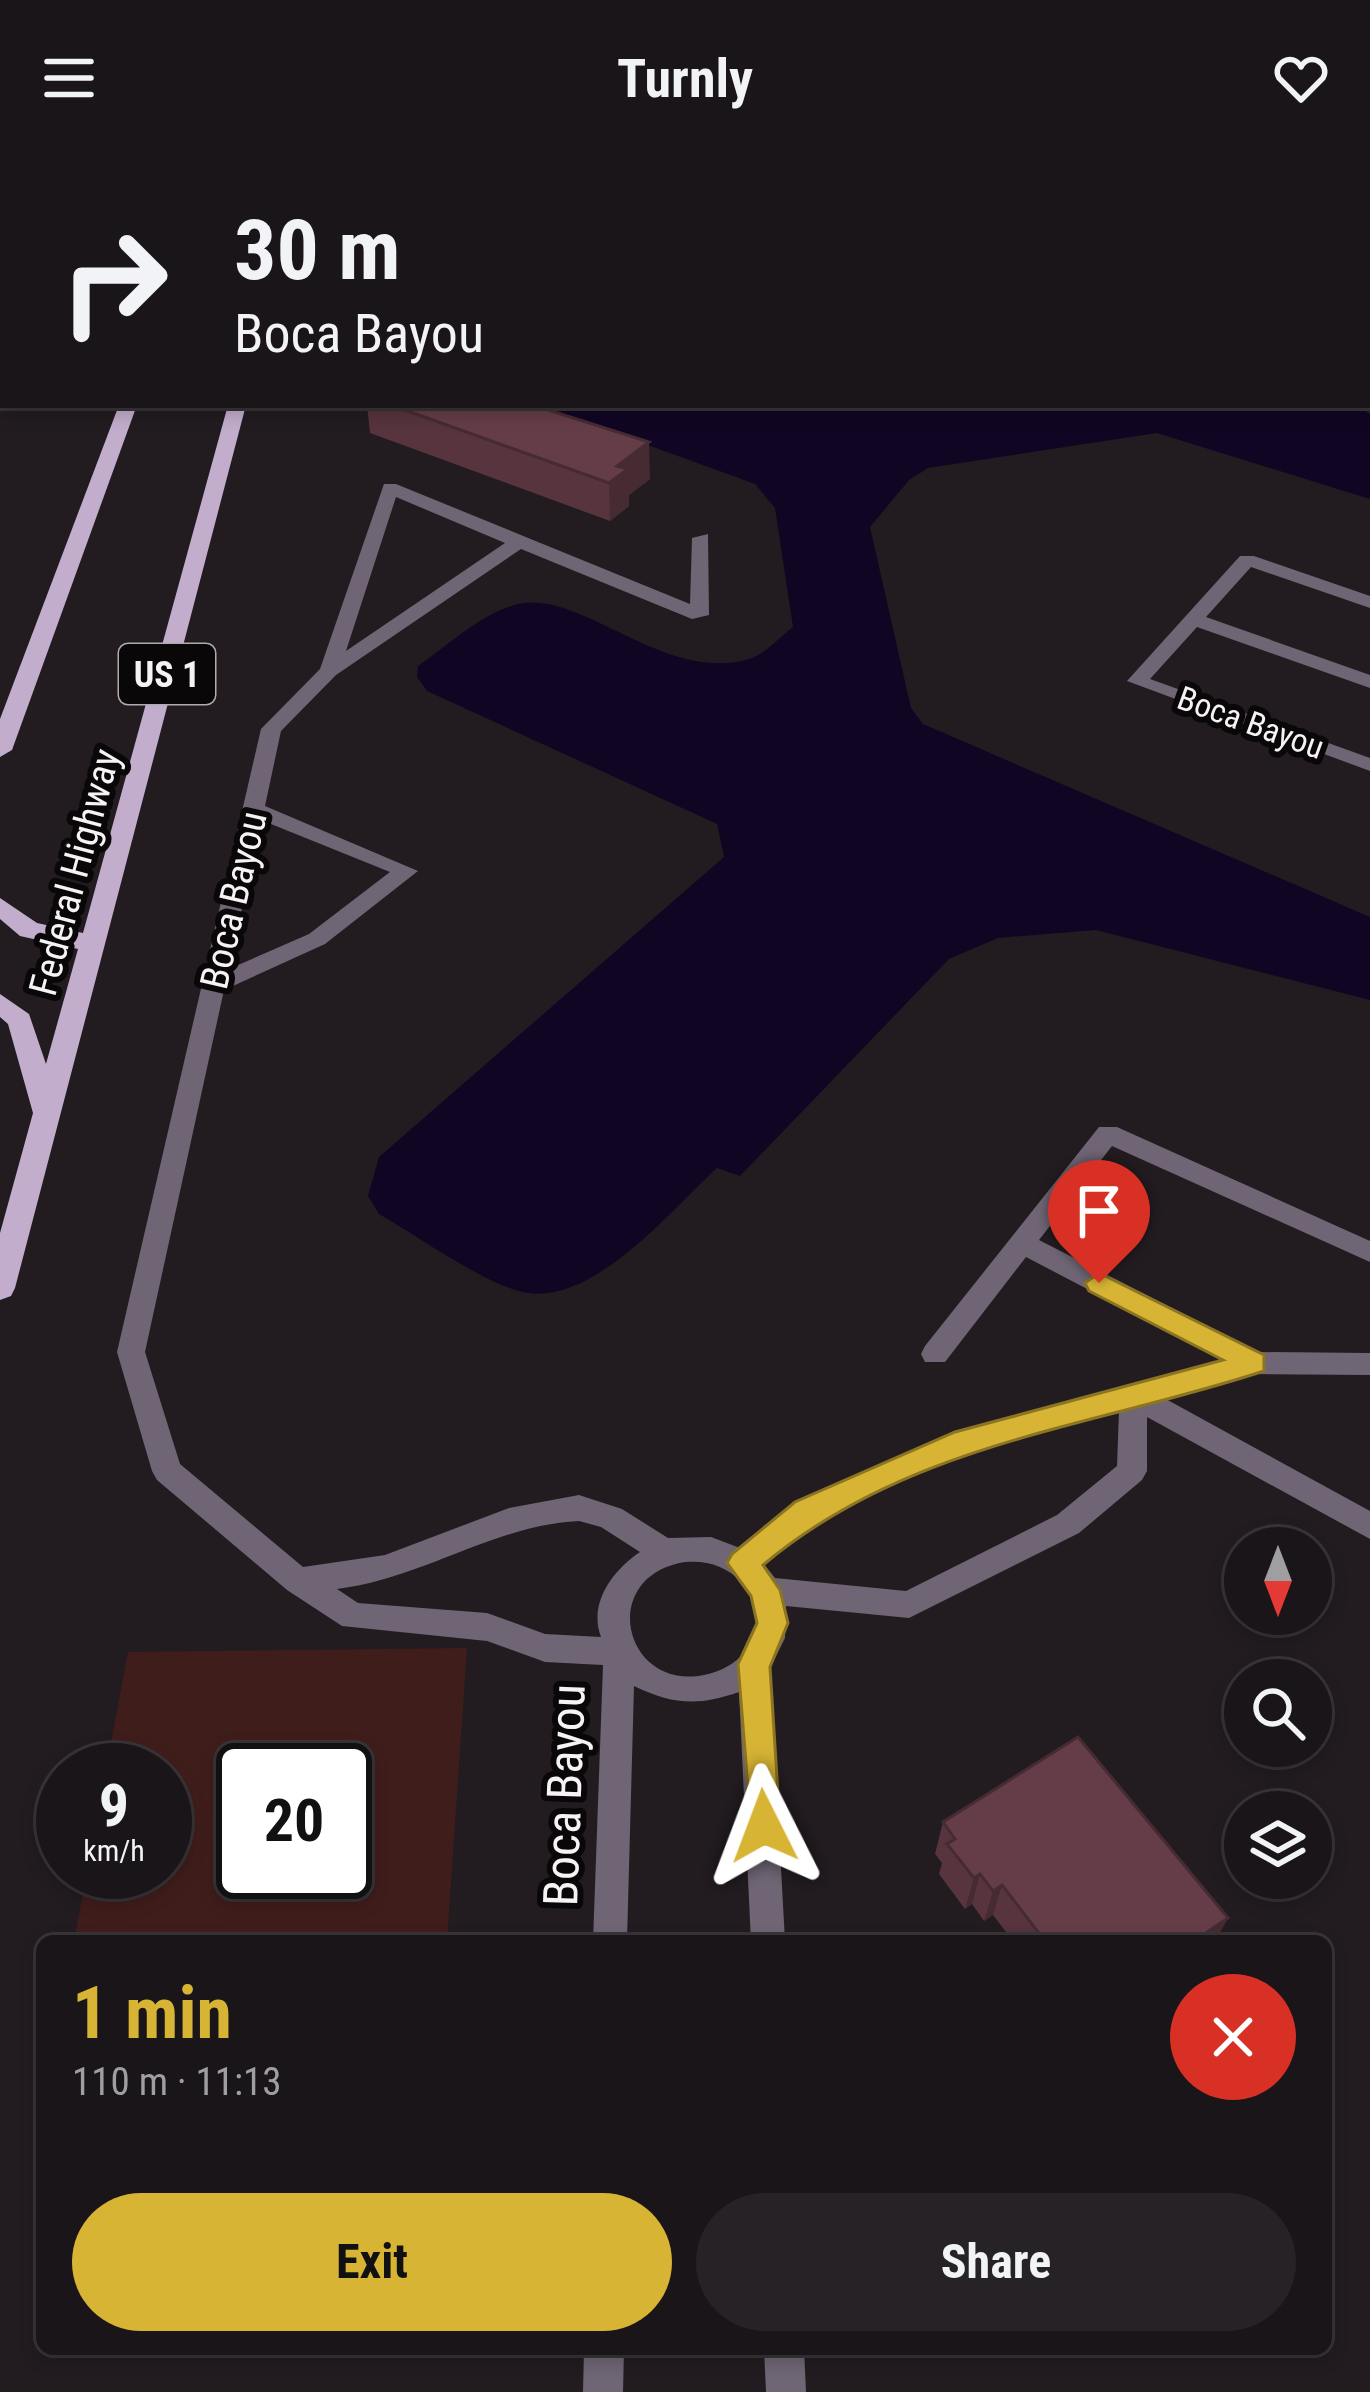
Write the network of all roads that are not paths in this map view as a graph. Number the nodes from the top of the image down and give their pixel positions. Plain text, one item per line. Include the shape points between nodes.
1 (127, 408) edge
2 (236, 408) edge
3 (701, 538) dead end
4 (519, 542) junction
5 (1370, 602) edge
6 (1196, 620) junction
7 (329, 671) junction
8 (1370, 682) edge
9 (0, 750) edge
10 (1370, 765) edge
11 (253, 809) junction
12 (0, 906) edge
13 (96, 944) junction
14 (214, 985) junction
15 (0, 1004) edge
16 (48, 1118) junction
17 (1022, 1244) junction
18 (1370, 1252) edge
19 (0, 1288) edge
20 (935, 1354) dead end
21 (1254, 1363) junction
22 (1370, 1364) edge
23 (1133, 1395) junction
24 (1370, 1526) edge
25 (664, 1552) junction
26 (743, 1563) junction
27 (298, 1581) junction
28 (765, 1590) junction
29 (620, 1652) junction
30 (754, 1664) junction
31 (610, 1935) edge
32 (768, 1935) edge
33 (604, 2355) edge
34 (784, 2355) edge
35 (603, 2392) edge
36 (786, 2392) edge

1 - 9 main road
2 - 13 main road, Federal Highway / US 1
3 - 4 lane via 699,615
4 - 7 lane, Boca Bayou
4 - 7 lane via 390,488
5 - 6 lane, Boca Bayou via 1247,560
6 - 8 lane
6 - 10 lane, Boca Bayou via 1137,681
7 - 11 lane, Boca Bayou via 272,729
11 - 14 lane, Boca Bayou
11 - 14 lane via 407,872 317,939
12 - 13 main road via 29,930
13 - 16 main road, Federal Highway / US 1
14 - 27 lane, Boca Bayou via 131,1352 167,1471
15 - 16 main road via 20,1020
16 - 19 main road, Federal Highway / US 1
17 - 18 lane via 1108,1133
17 - 20 lane
17 - 21 lane
21 - 22 lane
21 - 23 lane
23 - 24 lane
23 - 26 lane via 965,1440 806,1511
23 - 28 lane via 1132,1471 1068,1524 909,1604
25 - 26 lane via 705,1550
25 - 27 lane via 620,1521 582,1508 530,1514 394,1567
25 - 29 lane, Boca Bayou via 640,1563 612,1604
26 - 28 lane
27 - 29 lane, Boca Bayou via 353,1616 487,1627 545,1648
28 - 30 lane via 773,1623
29 - 30 lane, Boca Bayou via 635,1671 683,1690 734,1680
29 - 31 lane, Boca Bayou
30 - 32 lane
33 - 35 lane
34 - 36 lane

